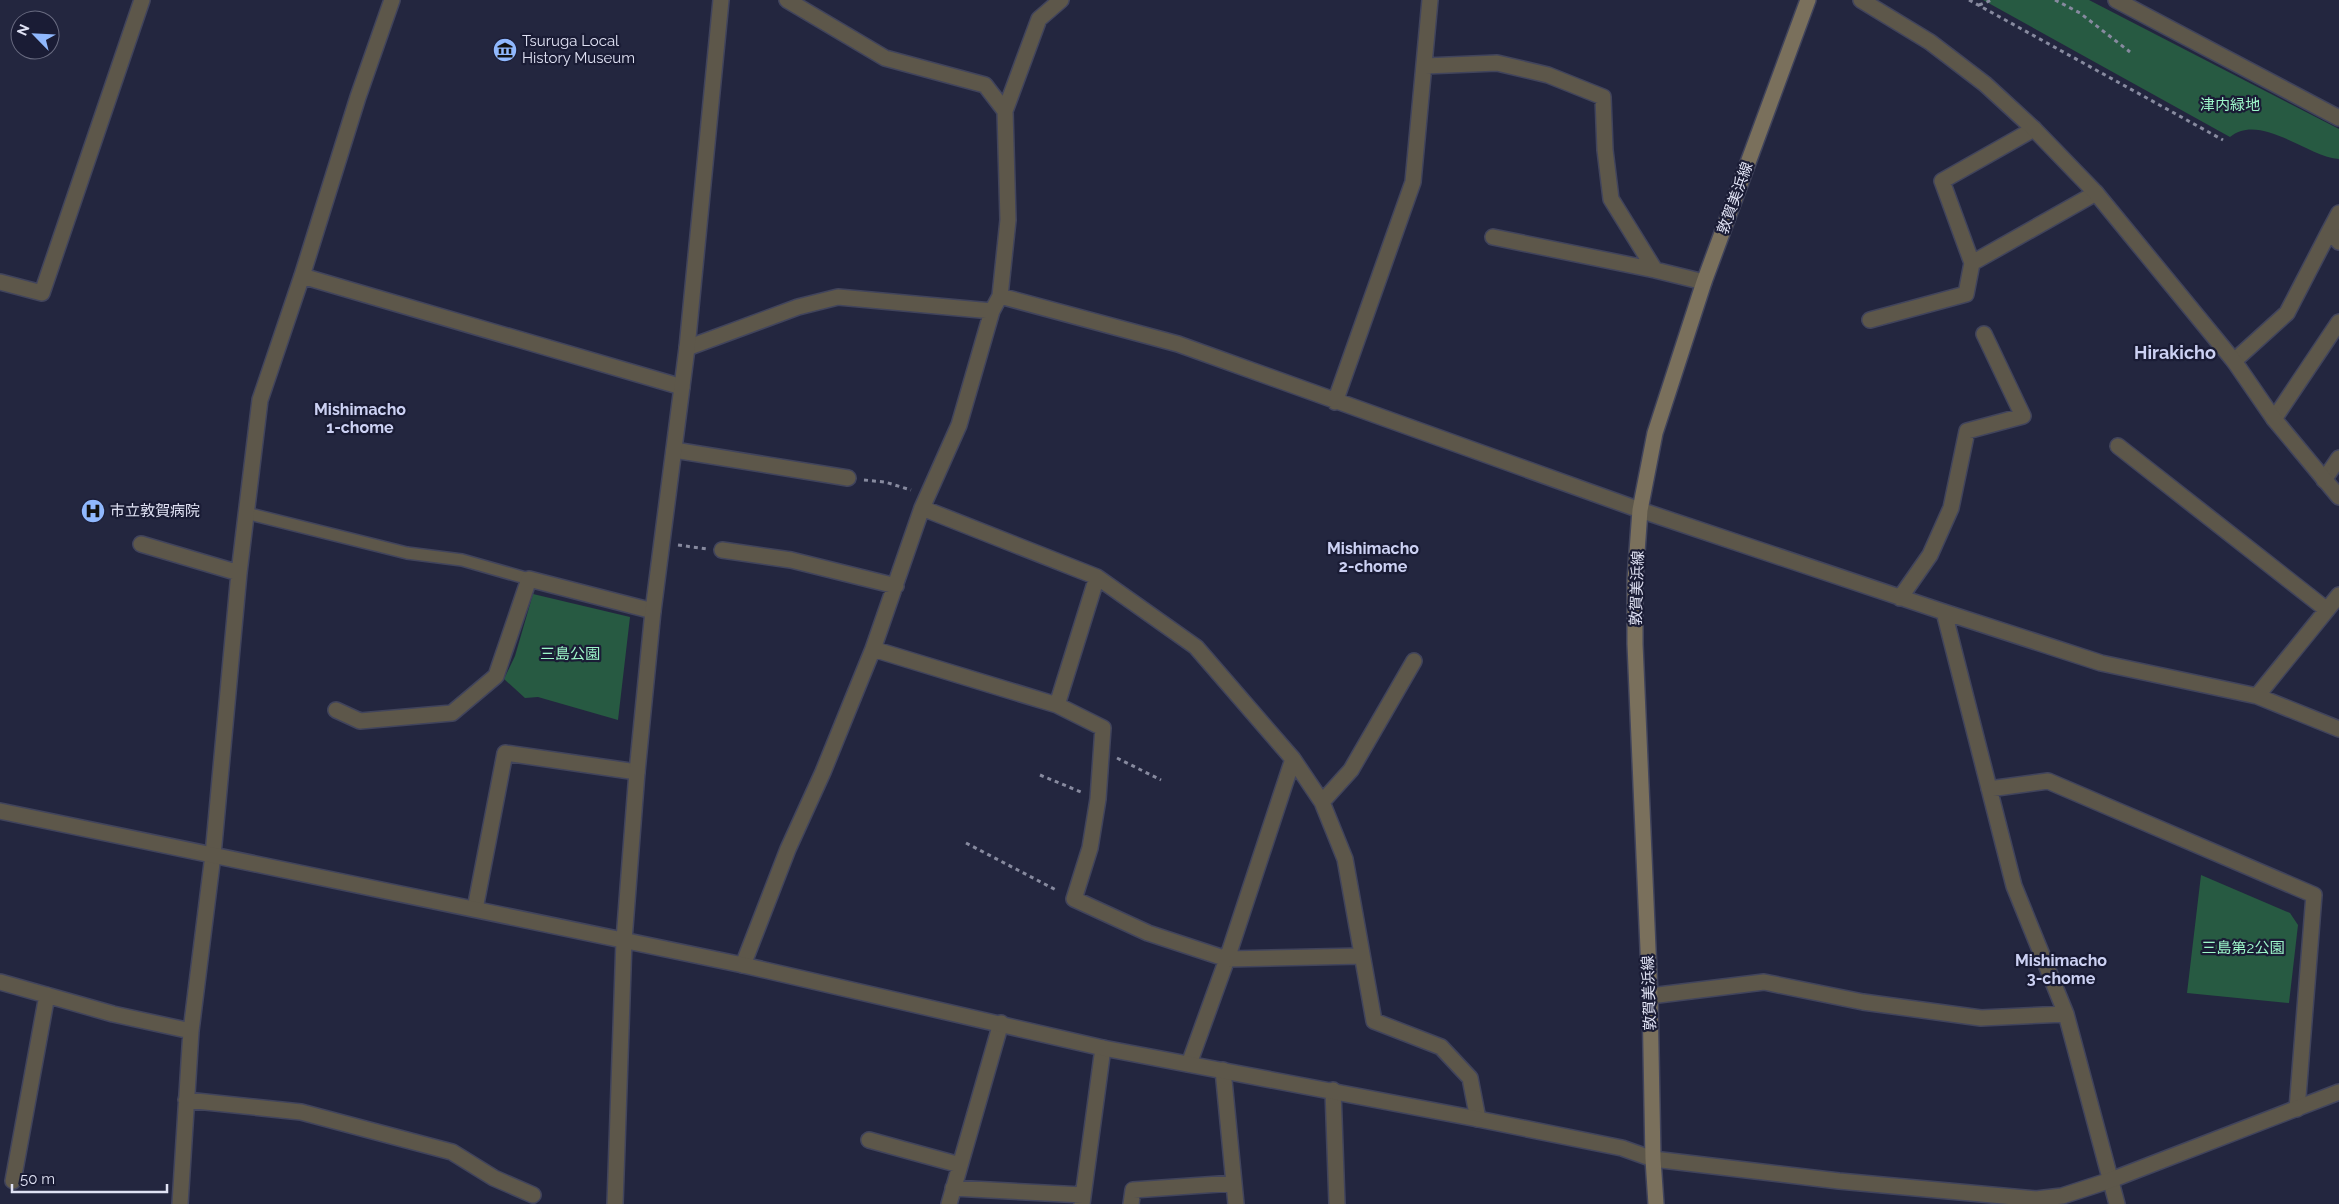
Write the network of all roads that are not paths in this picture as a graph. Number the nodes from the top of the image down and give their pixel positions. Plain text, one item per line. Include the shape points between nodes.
1 (142, 0) edge
2 (392, 0) edge
3 (720, 0) edge
4 (787, 0) edge
5 (1061, 0) edge
6 (1430, 0) edge
7 (1808, 0) edge
8 (1860, 0) edge
9 (2116, 0) edge
10 (1425, 66) junction
11 (1005, 111) junction
12 (2339, 118) edge
13 (2034, 129) junction
14 (2096, 193) junction
15 (2339, 213) edge
16 (2334, 236) edge
17 (1494, 237) dead end
18 (1972, 263) junction
19 (1655, 270) junction
20 (302, 276) junction
21 (0, 282) edge
22 (1704, 282) junction
23 (1000, 296) junction
24 (992, 311) junction
25 (1870, 320) dead end
26 (2339, 322) edge
27 (1984, 334) dead end
28 (688, 348) junction
29 (2234, 362) junction
30 (682, 387) junction
31 (1334, 402) junction
32 (2274, 419) junction
33 (2118, 446) dead end
34 (674, 450) junction
35 (2339, 458) edge
36 (848, 478) road end
37 (2324, 480) junction
38 (2339, 497) edge
39 (925, 502) junction
40 (1640, 510) junction
41 (246, 513) junction
42 (141, 544) dead end
43 (722, 550) road end
44 (239, 573) junction
45 (1097, 577) junction
46 (529, 579) junction
47 (896, 586) junction
48 (2339, 595) edge
49 (1900, 598) junction
50 (2327, 610) junction
51 (653, 611) junction
52 (1944, 612) junction
53 (873, 649) junction
54 (1414, 661) dead end
55 (2257, 696) junction
56 (1056, 704) junction
57 (336, 710) dead end
58 (2339, 729) edge
59 (1293, 759) junction
60 (637, 772) junction
61 (1989, 788) junction
62 (1322, 802) junction
63 (0, 811) edge
64 (213, 855) junction
65 (475, 909) junction
66 (624, 940) junction
67 (1361, 956) junction
68 (1226, 959) junction
69 (743, 965) junction
70 (0, 982) edge
71 (47, 995) junction
72 (1650, 996) junction
73 (2066, 1014) junction
74 (1001, 1023) junction
75 (190, 1031) junction
76 (1104, 1048) junction
77 (1188, 1064) junction
78 (1223, 1070) junction
79 (1333, 1090) junction
80 (2339, 1092) edge
81 (186, 1100) junction
82 (2297, 1109) junction
83 (1478, 1119) junction
84 (869, 1140) dead end
85 (1653, 1159) junction
86 (960, 1165) junction
87 (2111, 1180) junction
88 (13, 1181) dead end
89 (1234, 1183) junction
90 (953, 1188) junction
91 (533, 1195) dead end
92 (1082, 1199) edge
93 (180, 1204) edge
94 (615, 1204) edge
95 (949, 1204) edge
96 (1131, 1204) edge
97 (1236, 1204) edge
98 (1337, 1204) edge
99 (1656, 1204) edge
100 (2117, 1204) edge

1 - 21 street via 42,293
2 - 20 street
3 - 28 street
4 - 11 street via 885,58 985,85
5 - 11 street via 1040,19
6 - 10 street
7 - 22 main road, 敦賀美浜線
8 - 13 street via 1930,42 1985,84
9 - 12 street
10 - 19 street via 1497,63 1548,75 1603,97 1611,199
10 - 31 street via 1413,182
11 - 23 street via 1008,220
13 - 14 street
13 - 18 street via 1942,181
14 - 18 street
14 - 29 street
15 - 16 street
16 - 29 street via 2287,313
17 - 19 street
18 - 25 street via 1966,294
19 - 22 street
20 - 30 street
20 - 41 street via 260,400
22 - 40 main road, 敦賀美浜線 via 1655,433
23 - 24 street
23 - 31 street via 1178,344
24 - 28 street via 838,297 798,307
24 - 39 street via 959,425
26 - 32 street
27 - 49 street via 2023,416 1967,430 1951,508 1930,555
28 - 30 street
29 - 32 street
30 - 34 street
31 - 40 street
32 - 37 street
33 - 50 street
34 - 36 street
34 - 51 street
35 - 37 street
37 - 38 street
39 - 45 street
39 - 47 street
40 - 49 street
40 - 72 main road, 敦賀美浜線 via 1635,580 1636,644
41 - 44 street
41 - 46 lane via 407,553 462,560
42 - 44 street
43 - 47 street via 791,560
44 - 64 street
45 - 56 street
45 - 59 street via 1196,647
46 - 51 street
46 - 57 street via 496,676 452,713 360,721
47 - 53 street
48 - 50 street
49 - 52 street
50 - 55 street
51 - 60 street
52 - 55 street via 2101,663
52 - 61 street
53 - 56 street
53 - 69 street via 788,849
54 - 62 street via 1350,770
55 - 58 street
56 - 68 street via 1103,728 1098,799 1090,848 1074,899 1148,933
59 - 62 street
59 - 68 street
60 - 65 street via 505,753
60 - 66 street
61 - 73 street via 2014,886
61 - 82 street via 2048,782 2314,895
62 - 67 street via 1345,859
63 - 64 street
64 - 65 street
64 - 75 street
65 - 66 street
66 - 69 street
66 - 94 street
67 - 68 street
67 - 83 street via 1374,1021 1441,1047 1470,1078
68 - 77 street
69 - 74 street
70 - 71 street
71 - 75 street
71 - 88 street
72 - 73 street via 1764,982 1863,1002 1981,1018
72 - 85 main road, 敦賀美浜線
73 - 87 street
74 - 76 street
74 - 86 street
75 - 81 street
76 - 77 street
76 - 92 street
77 - 78 street
78 - 79 street
78 - 89 street
79 - 83 street
79 - 98 street
80 - 82 street
81 - 91 street via 301,1112 452,1152 494,1178
81 - 93 street
82 - 87 street
83 - 85 street via 1622,1148
84 - 86 street
85 - 87 street via 1839,1181 2036,1199 2062,1196
85 - 99 main road, 敦賀美浜線
86 - 90 street
87 - 100 street
89 - 96 street via 1133,1190
89 - 97 street
90 - 92 street
90 - 95 street

